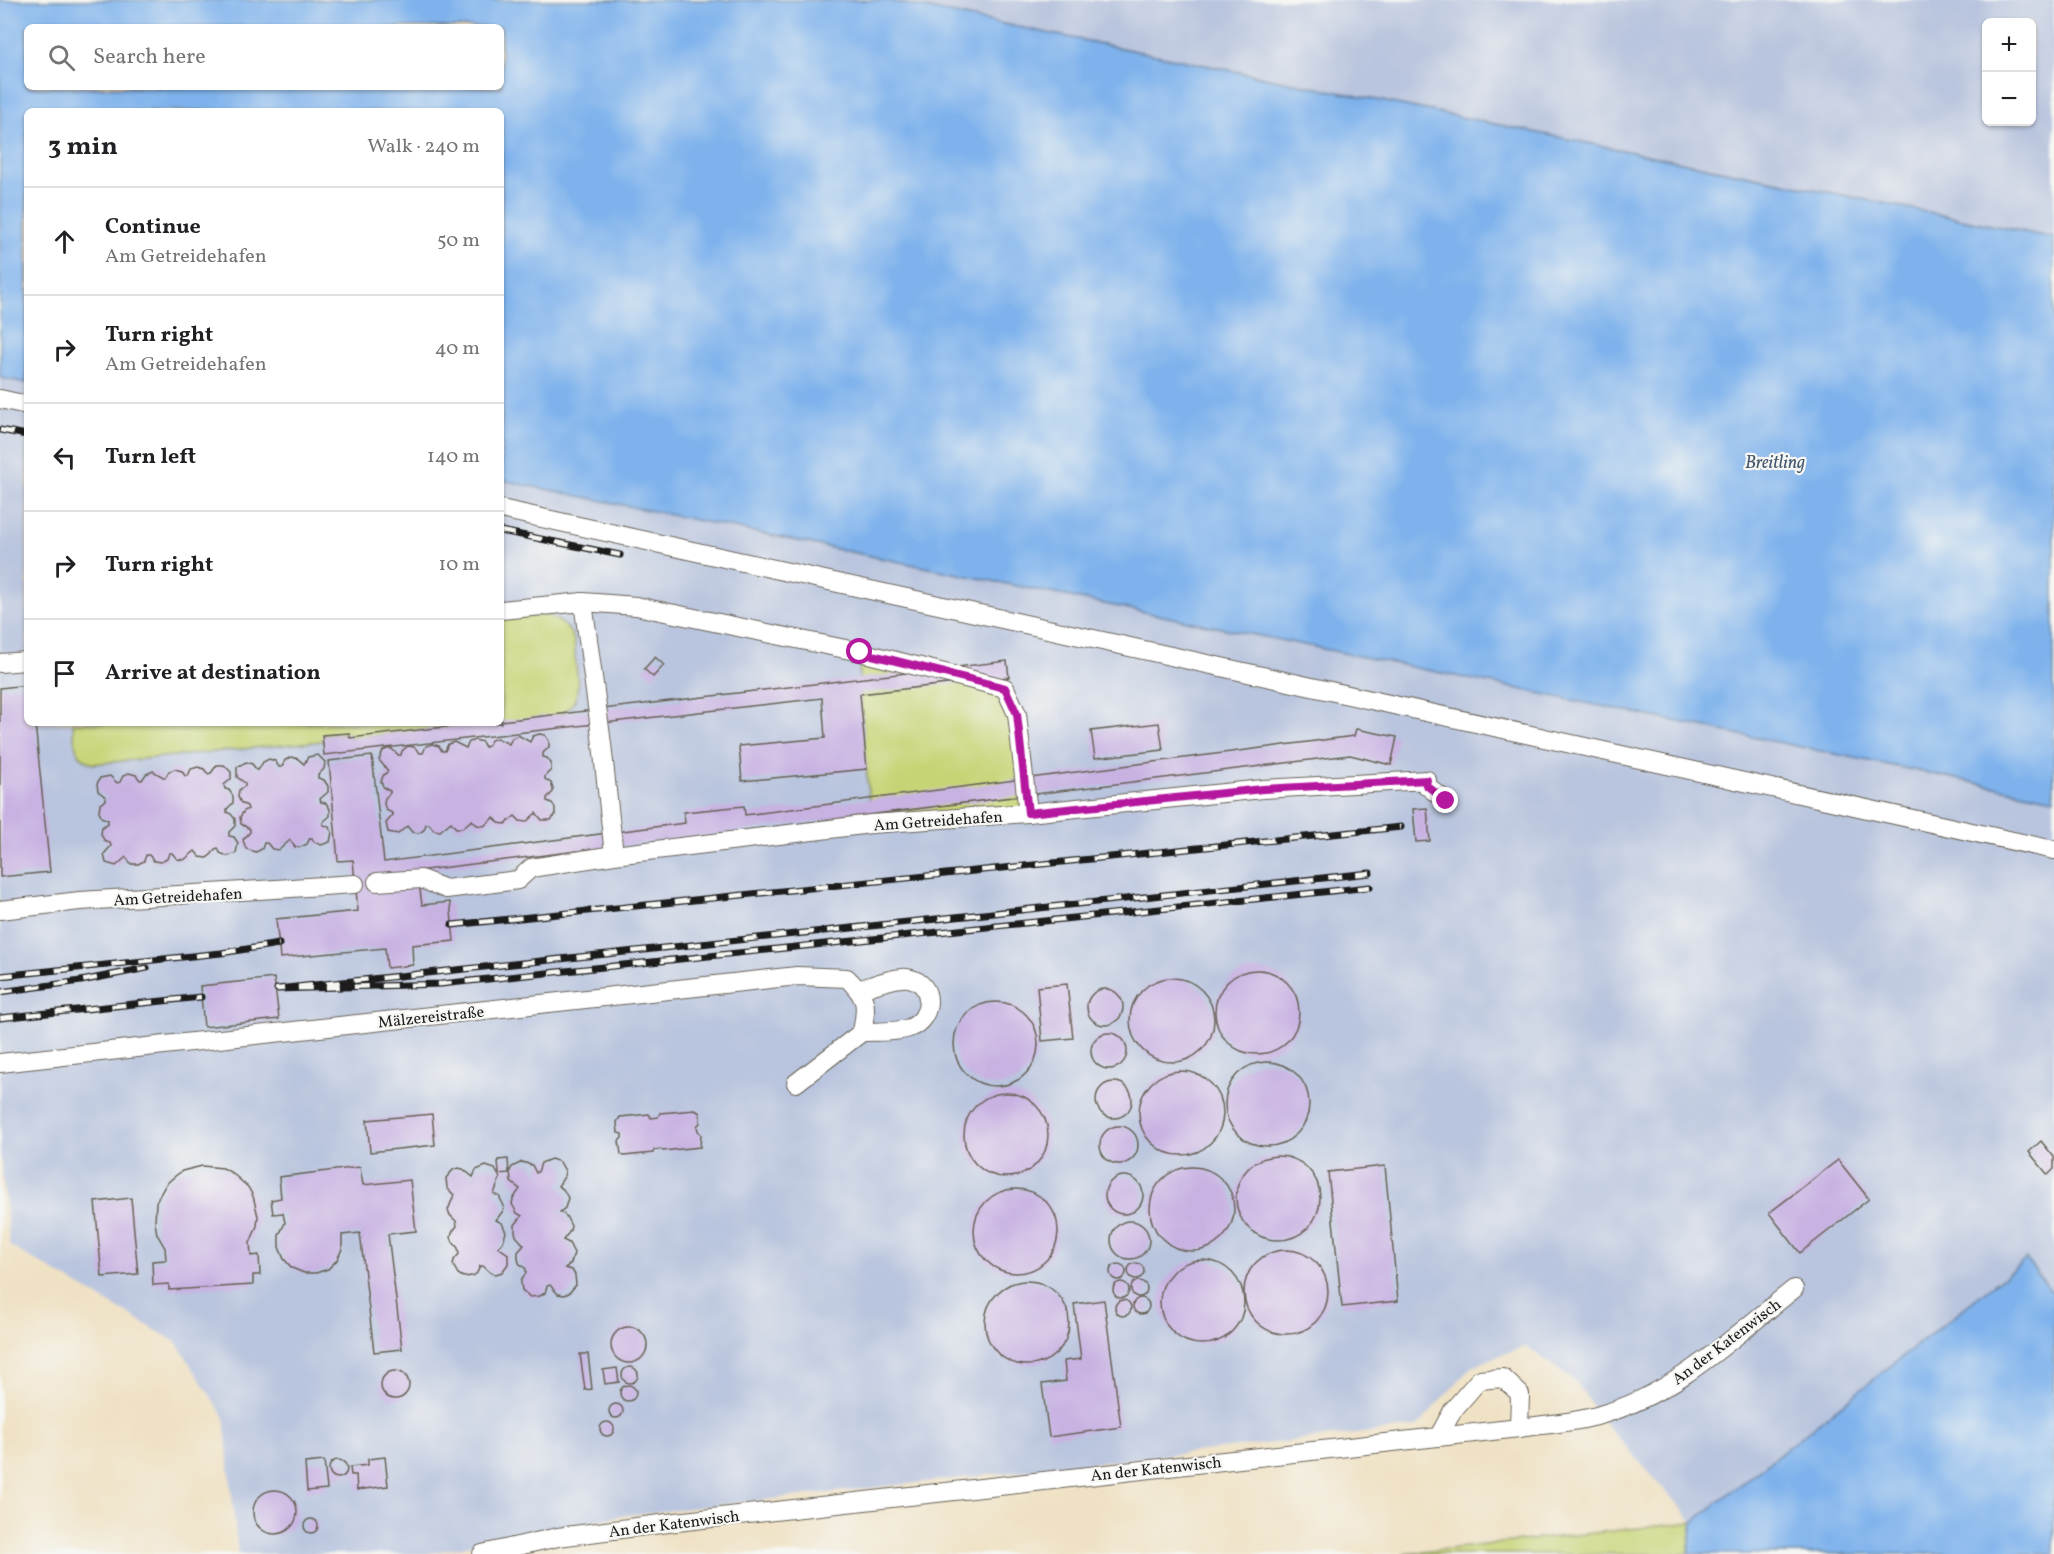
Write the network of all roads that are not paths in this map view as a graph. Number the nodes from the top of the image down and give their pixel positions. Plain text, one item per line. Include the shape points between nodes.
1 (0, 399) edge
2 (24, 404) edge
3 (504, 510) edge
4 (584, 602) junction
5 (504, 610) edge
6 (24, 661) edge
7 (0, 663) edge
8 (1446, 801) dead end
9 (1028, 813) junction
10 (2054, 850) edge
11 (614, 855) junction
12 (377, 882) dead end
13 (355, 884) dead end
14 (0, 910) edge
15 (858, 990) junction
16 (862, 1032) junction
17 (0, 1063) edge
18 (796, 1083) dead end
19 (1794, 1289) dead end
20 (1519, 1428) junction
21 (1439, 1436) junction
22 (482, 1554) edge

1 - 2 street
3 - 10 street
4 - 5 street
4 - 9 street via 647,608 860,652 1005,688 1017,714
4 - 11 street
6 - 7 street
8 - 9 street, Am Getreidehafen via 1426,785 1427,780 1263,789
9 - 11 street, Am Getreidehafen via 871,824
11 - 12 street, Am Getreidehafen via 531,868 518,880 446,889 421,879
13 - 14 street, Am Getreidehafen
15 - 16 street via 866,1007
15 - 16 street via 906,977 919,981 928,991 928,1008 922,1020 908,1028
15 - 17 street, Mälzereistraße via 847,978 797,976
16 - 18 street
19 - 20 street, An der Katenwisch via 1688,1373 1643,1400 1599,1416
20 - 21 street, An der Katenwisch
20 - 21 street via 1520,1394 1503,1378 1479,1380 1453,1410
21 - 22 street, An der Katenwisch via 676,1522 558,1537

